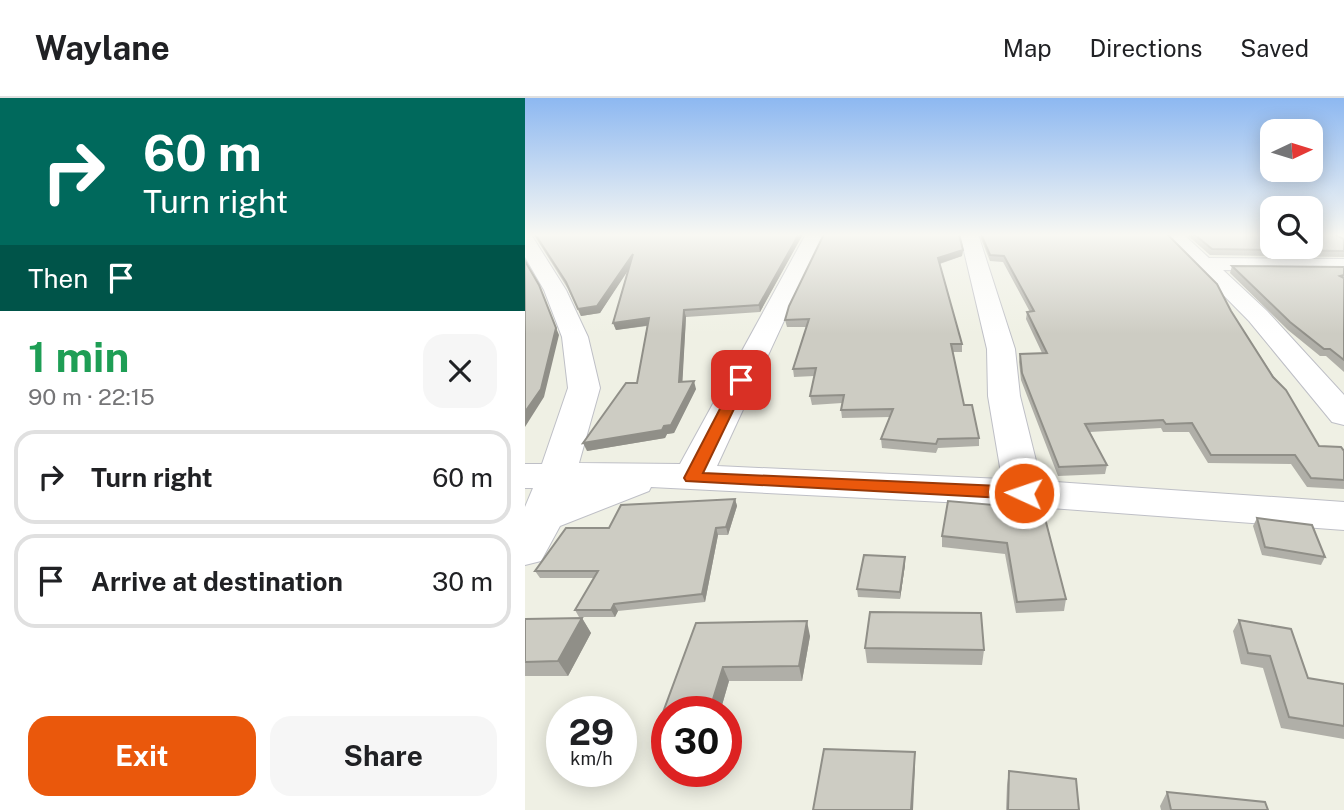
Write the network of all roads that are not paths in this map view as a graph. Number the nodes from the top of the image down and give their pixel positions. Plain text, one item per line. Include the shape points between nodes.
1 (535, 267) edge
2 (798, 267) edge
3 (978, 267) edge
4 (1209, 267) edge
5 (1344, 415) edge
6 (542, 475) edge
7 (652, 475) junction
8 (692, 478) junction
9 (1024, 493) junction
10 (1344, 516) edge
11 (531, 531) edge

1 - 6 street via 545,292 575,337 584,388
2 - 8 street
3 - 9 street via 1001,349 1004,396
4 - 5 street
6 - 7 street
6 - 11 street
7 - 8 street
7 - 11 street
8 - 9 street
9 - 10 street

